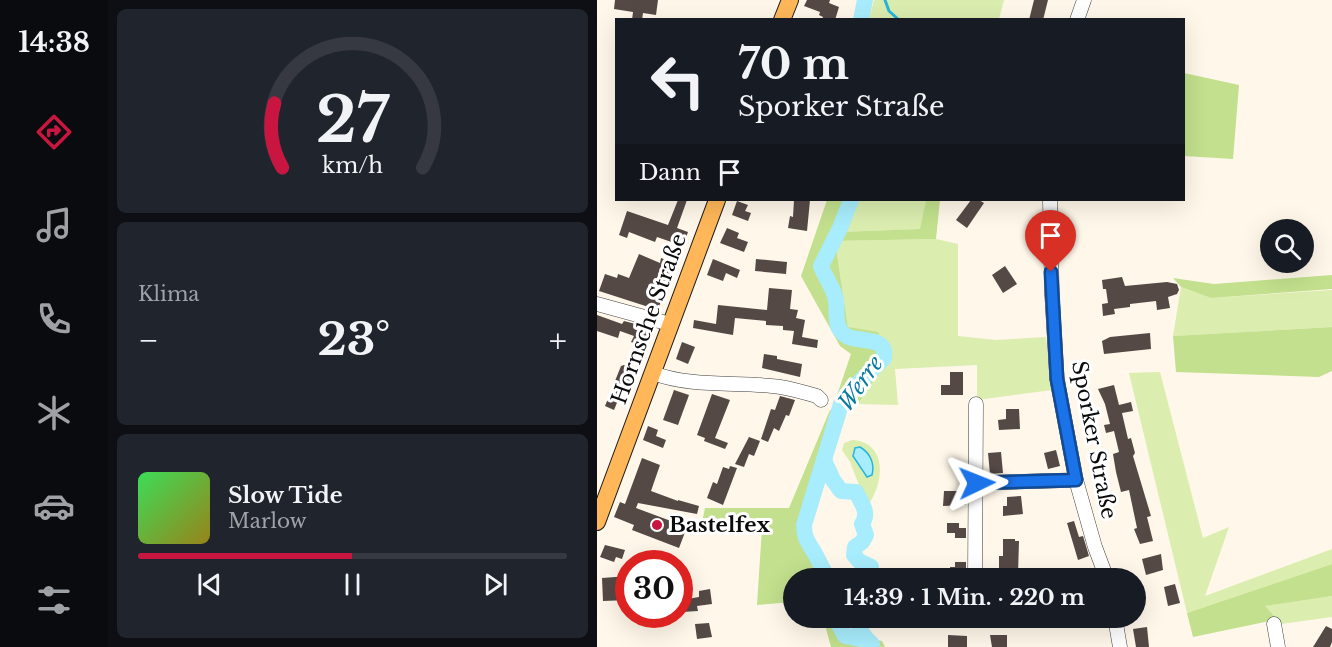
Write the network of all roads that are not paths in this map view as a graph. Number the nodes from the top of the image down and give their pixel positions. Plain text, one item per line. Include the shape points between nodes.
1 (790, 0) edge
2 (1084, 0) edge
3 (783, 18) edge
4 (1078, 18) edge
5 (717, 201) edge
6 (1050, 201) edge
7 (597, 304) edge
8 (670, 324) junction
9 (653, 373) junction
10 (821, 400) dead end
11 (976, 404) dead end
12 (1076, 480) junction
13 (977, 483) junction
14 (597, 522) edge
15 (975, 568) edge
16 (1103, 568) edge
17 (1274, 624) dead end
18 (1117, 628) edge
19 (1120, 647) edge
20 (1278, 647) edge

1 - 3 main road
2 - 4 street
5 - 8 main road, Hornsche Straße
6 - 12 street, Sporker Straße via 1057,379
7 - 8 street
8 - 9 main road, Hornsche Straße
9 - 10 street via 670,378 774,386
9 - 14 main road, Hornsche Straße
11 - 13 street
12 - 13 street
12 - 16 street, Sporker Straße
13 - 15 street
17 - 20 street
18 - 19 street

